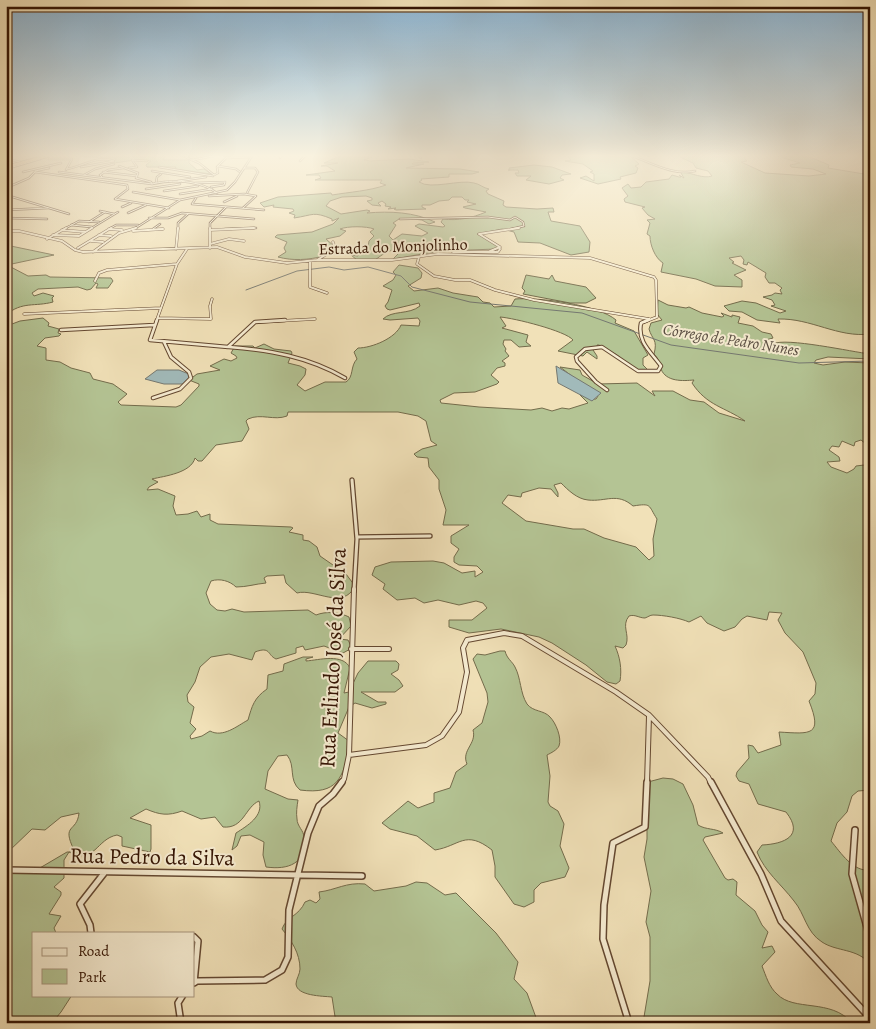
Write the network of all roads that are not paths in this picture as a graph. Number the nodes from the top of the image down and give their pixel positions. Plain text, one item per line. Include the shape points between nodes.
1 (37, 204) edge
2 (129, 204) edge
3 (143, 204) edge
4 (174, 204) edge
5 (192, 204) edge
6 (248, 204) edge
7 (148, 205) junction
8 (122, 207) dead end
9 (226, 207) junction
10 (51, 208) junction
11 (169, 208) junction
12 (243, 208) junction
13 (6, 210) edge
14 (264, 210) dead end
15 (100, 211) dead end
16 (105, 212) junction
17 (128, 213) dead end
18 (68, 214) dead end
19 (188, 214) junction
20 (217, 216) junction
21 (97, 217) junction
22 (6, 218) edge
23 (108, 218) junction
24 (148, 218) junction
25 (47, 219) dead end
26 (254, 219) dead end
27 (400, 219) dead end
28 (89, 222) junction
29 (101, 222) junction
30 (160, 224) dead end
31 (70, 225) junction
32 (139, 225) junction
33 (93, 227) junction
34 (256, 228) dead end
35 (108, 229) junction
36 (162, 229) dead end
37 (61, 230) junction
38 (122, 230) dead end
39 (151, 230) junction
40 (210, 230) junction
41 (6, 231) edge
42 (132, 231) junction
43 (85, 232) junction
44 (53, 235) junction
45 (99, 235) junction
46 (111, 236) dead end
47 (47, 239) junction
48 (90, 240) junction
49 (244, 241) dead end
50 (103, 242) dead end
51 (333, 242) dead end
52 (210, 246) junction
53 (78, 248) dead end
54 (187, 248) junction
55 (176, 249) junction
56 (92, 252) junction
57 (438, 254) junction
58 (419, 257) junction
59 (317, 260) junction
60 (310, 261) junction
61 (178, 264) junction
62 (95, 281) dead end
63 (327, 293) dead end
64 (212, 299) dead end
65 (161, 308) junction
66 (24, 314) dead end
67 (157, 318) junction
68 (315, 319) dead end
69 (651, 319) junction
70 (154, 325) junction
71 (61, 330) dead end
72 (164, 342) junction
73 (228, 347) junction
74 (345, 378) dead end
75 (607, 390) dead end
76 (153, 398) dead end
77 (352, 480) dead end
78 (430, 536) dead end
79 (357, 537) junction
80 (351, 649) junction
81 (389, 649) dead end
82 (649, 715) junction
83 (349, 755) junction
84 (855, 830) dead end
85 (6, 870) edge
86 (105, 872) junction
87 (297, 876) junction
88 (362, 876) dead end
89 (91, 932) edge
90 (195, 938) edge
91 (870, 938) edge
92 (195, 973) edge
93 (195, 983) edge
94 (182, 996) edge
95 (870, 1018) edge
96 (181, 1023) edge
97 (629, 1023) edge

1 - 10 street
2 - 8 street
3 - 7 street
4 - 11 street
5 - 9 street
6 - 12 street
7 - 11 street
7 - 17 street
9 - 12 street
9 - 20 street
10 - 13 street
10 - 18 street
11 - 24 street
12 - 14 street
15 - 16 street
16 - 21 street
16 - 23 street via 117,213
19 - 20 street
19 - 24 street via 180,213 166,219
19 - 55 street via 178,223
20 - 26 street
20 - 40 street via 210,222
21 - 23 street
21 - 28 street
22 - 25 street
23 - 29 street
24 - 32 street
27 - 57 street via 492,217 516,218 524,223 523,227 479,234 497,244 498,252
28 - 29 street
28 - 31 street via 79,221
29 - 33 street
30 - 39 street
31 - 33 street
31 - 37 street
32 - 35 street via 118,224
32 - 42 street
33 - 43 street
34 - 40 street
35 - 38 street
35 - 45 street
36 - 39 street
37 - 43 street
37 - 44 street
39 - 42 street
40 - 52 street
41 - 47 street, Estrada do Monjolinho via 20,231
42 - 56 street via 119,233
43 - 44 street via 76,237
44 - 47 street
45 - 46 street
45 - 48 street
47 - 56 street, Estrada do Monjolinho via 64,242 80,252
48 - 50 street
48 - 53 street
49 - 52 street via 229,239
51 - 59 street via 327,254
52 - 54 street, Estrada do Monjolinho
52 - 60 street, Estrada do Monjolinho via 241,256 282,263
54 - 55 street, Estrada do Monjolinho
54 - 61 street
55 - 56 street, Estrada do Monjolinho
57 - 58 street, Estrada do Monjolinho
57 - 69 street, Estrada do Monjolinho via 602,261 654,277 657,317
58 - 59 street, Estrada do Monjolinho
58 - 69 street via 417,264 434,276 470,280 534,300
59 - 60 street, Estrada do Monjolinho
60 - 63 street via 310,287
61 - 62 street via 107,270 99,273
61 - 65 street
64 - 67 street via 211,319
65 - 66 street
65 - 67 street
67 - 70 street
68 - 73 street via 255,322
69 - 75 street via 641,323 640,334 646,348 661,366 658,371 638,371 602,348 590,348 578,354 577,361
70 - 71 street
70 - 72 street via 149,339
72 - 73 street
72 - 76 street via 171,356 189,372 191,378 180,389
73 - 74 street via 285,353 326,367
77 - 79 street, Rua Erlindo José da Silva
78 - 79 street
79 - 80 street, Rua Erlindo José da Silva
80 - 81 street
80 - 83 street, Rua Erlindo José da Silva
82 - 83 street via 522,636 504,633 467,640 463,648 467,672 459,712 442,736 426,745
82 - 95 street via 708,777 761,874 781,921
82 - 97 street via 645,827 613,843 604,905 603,939
83 - 87 street, Rua Erlindo José da Silva via 344,779 319,806
84 - 91 street via 852,874
85 - 86 street, Rua Pedro da Silva
86 - 87 street, Rua Pedro da Silva
86 - 89 street via 80,904
87 - 88 street, Rua Pedro da Silva
87 - 93 street, Rua Erlindo José da Silva via 289,910 288,957 282,970 265,980
90 - 92 street via 198,941
94 - 96 street via 178,1003

